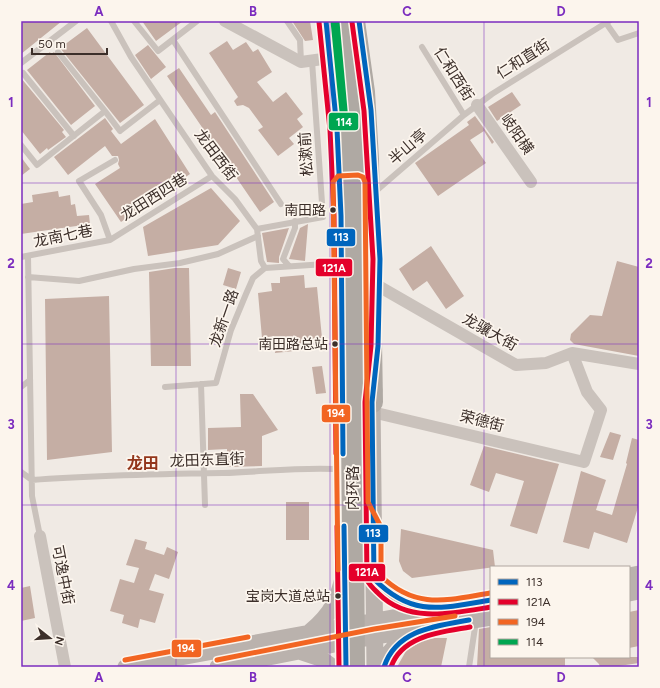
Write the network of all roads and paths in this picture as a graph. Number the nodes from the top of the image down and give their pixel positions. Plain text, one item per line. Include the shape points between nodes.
1 (76, 21) edge
2 (111, 21) edge
3 (134, 21) edge
4 (197, 21) edge
5 (225, 21) edge
6 (287, 21) edge
7 (335, 21) edge
8 (345, 21) edge
9 (354, 21) edge
10 (359, 21) edge
11 (608, 22) edge
12 (598, 24) edge
13 (639, 33) edge
14 (173, 40) junction
15 (422, 47) dead end
16 (58, 52) dead end
17 (330, 58) dead end
18 (307, 61) junction
19 (21, 63) edge
20 (23, 73) dead end
21 (160, 100) junction
22 (477, 105) junction
23 (105, 111) junction
24 (464, 115) junction
25 (457, 123) joint
26 (354, 128) dead end
27 (336, 129) dead end
28 (74, 136) junction
29 (21, 145) edge
30 (115, 160) dead end
31 (212, 176) junction
32 (358, 182) dead end
33 (531, 182) dead end
34 (340, 183) dead end
35 (376, 191) junction
36 (281, 204) dead end
37 (295, 222) junction
38 (257, 229) junction
39 (258, 236) junction
40 (110, 240) junction
41 (28, 256) junction
42 (21, 257) edge
43 (342, 263) dead end
44 (289, 266) junction
45 (268, 267) junction
46 (28, 277) junction
47 (380, 287) junction
48 (572, 353) junction
49 (639, 364) edge
50 (30, 380) junction
51 (201, 384) junction
52 (21, 387) edge
53 (165, 387) dead end
54 (372, 407) junction
55 (366, 441) junction
56 (336, 469) dead end
57 (21, 472) edge
58 (205, 473) junction
59 (361, 479) dead end
60 (32, 480) junction
61 (361, 504) dead end
62 (206, 505) dead end
63 (367, 529) junction
64 (40, 536) joint
65 (345, 570) dead end
66 (374, 579) junction
67 (490, 600) edge
68 (446, 607) junction
69 (484, 618) edge
70 (438, 626) junction
71 (375, 628) junction
72 (308, 633) junction
73 (299, 650) junction
74 (65, 667) edge
75 (126, 667) edge
76 (218, 667) edge
77 (332, 667) edge
78 (354, 667) edge
79 (362, 667) edge
80 (375, 667) edge
81 (384, 667) edge
82 (469, 667) edge

1 - 19 lane
2 - 21 lane, 龙田西街
3 - 14 lane via 158,51
4 - 14 lane
5 - 18 street
6 - 18 lane via 300,40
7 - 78 highway, 内环路 via 350,186
8 - 79 highway, 内环路 via 359,176
9 - 54 highway via 366,124
10 - 35 main road via 371,110
11 - 12 lane, 仁和直街
11 - 13 lane, 仁和直街 via 618,40
12 - 22 lane, 仁和直街
14 - 36 lane
15 - 24 lane, 仁和西街
16 - 23 lane
17 - 18 street
18 - 37 lane, 松漱前 via 323,217
20 - 28 lane
21 - 23 lane via 120,131
21 - 31 lane, 龙田西街
22 - 24 lane, 仁和直街
22 - 33 street, 岐阳横
23 - 28 lane
24 - 25 lane, 仁和直街
25 - 35 lane, 半山亭
26 - 27 main road
28 - 29 lane via 37,165
30 - 40 lane via 79,181 100,215
31 - 38 lane, 龙田西街 via 235,199
31 - 40 lane, 龙田西四巷
32 - 34 main road
35 - 47 main road
37 - 38 lane, 松漱前
37 - 44 lane via 283,259
38 - 39 lane, 龙田西街
39 - 45 lane, 龙田西街 via 261,261
39 - 46 lane via 218,254 180,263 134,269 79,281
40 - 41 lane, 龙南七巷
41 - 42 lane, 龙南七巷
41 - 46 lane
43 - 44 lane
44 - 45 lane
45 - 51 lane, 龙新一路 via 253,278 232,330 216,383
46 - 50 lane
47 - 48 street, 龙骧大街 via 516,365 546,363
47 - 54 main road via 378,352
48 - 49 street
48 - 54 street, 荣德街 via 587,392 601,410 584,462
50 - 52 lane
50 - 60 lane
51 - 53 lane
51 - 58 lane
54 - 55 main road
55 - 59 main road
55 - 63 main road
56 - 58 lane, 龙田东直街 via 301,468
57 - 60 lane
58 - 60 lane, 龙田东直街
58 - 62 lane
60 - 64 lane via 32,496
61 - 63 main road
63 - 66 main road via 374,554
64 - 74 street, 可逸中街
65 - 72 main road via 335,604 327,617
66 - 68 main road via 400,602 422,607
66 - 71 main road
67 - 68 main road
68 - 71 main road
69 - 70 main road
69 - 82 lane
70 - 71 main road
70 - 81 main road via 401,642 388,655
71 - 72 main road
71 - 73 main road
71 - 80 main road
72 - 75 main road
73 - 76 main road
73 - 77 main road via 320,658

